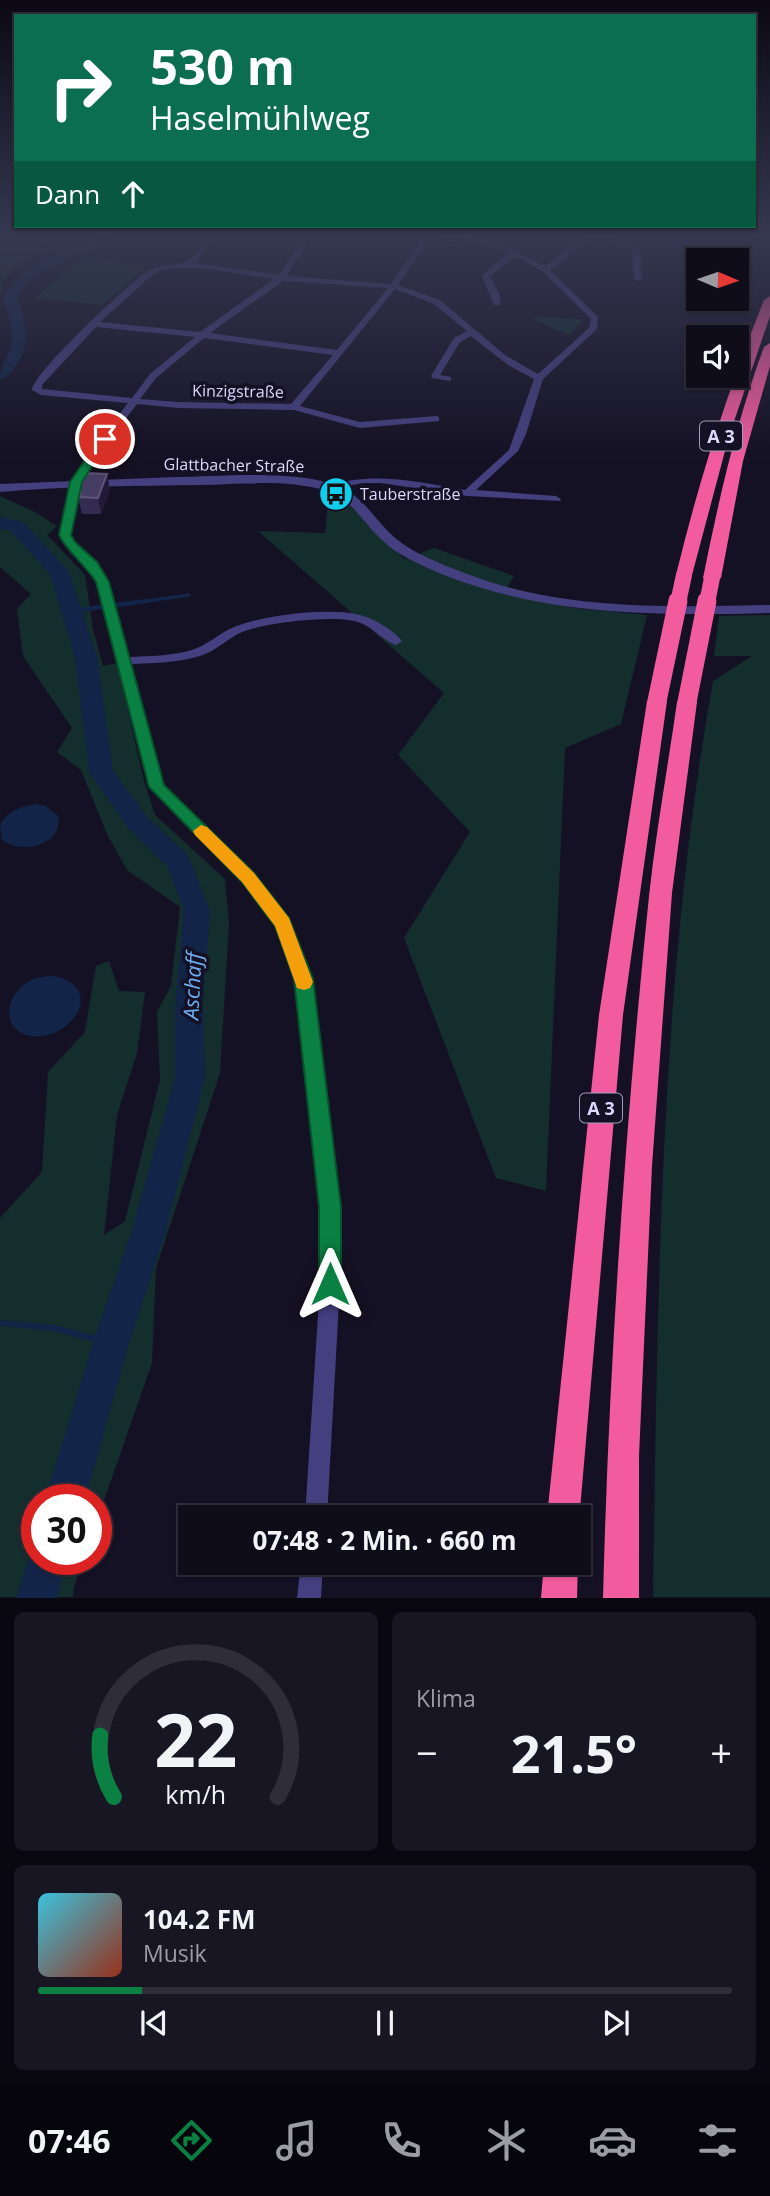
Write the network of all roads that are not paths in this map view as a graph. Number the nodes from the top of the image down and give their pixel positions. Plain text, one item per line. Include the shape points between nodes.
1 (109, 311) edge
2 (236, 311) edge
3 (373, 311) edge
4 (447, 311) edge
5 (588, 311) edge
6 (766, 311) edge
7 (96, 324) junction
8 (472, 332) junction
9 (202, 335) junction
10 (770, 347) edge
11 (338, 353) junction
12 (539, 377) junction
13 (448, 379) dead end
14 (132, 401) junction
15 (294, 407) junction
16 (436, 419) dead end
17 (76, 482) junction
18 (0, 488) edge
19 (330, 488) junction
20 (467, 493) junction
21 (556, 499) dead end
22 (770, 609) edge
23 (396, 641) dead end
24 (125, 661) junction
25 (317, 1505) edge
26 (565, 1505) edge
27 (312, 1575) edge
28 (560, 1575) edge
29 (310, 1598) edge
30 (559, 1598) edge
31 (621, 1598) edge

1 - 7 street
2 - 9 street
3 - 11 street, Kinzigstraße
4 - 8 street
5 - 12 street via 596,324
6 - 26 highway, A 3, bridge via 738,381 700,508 657,701 611,1015
7 - 9 street
7 - 14 street, Kinzigstraße via 52,366 37,390
8 - 12 street
8 - 13 street via 457,340 435,376
9 - 11 street
9 - 14 street via 153,376
10 - 31 highway, A 3, bridge via 756,384 712,578 660,892 638,1166
11 - 15 street, Kinzigstraße
12 - 20 street via 513,451
14 - 15 street, Kinzigstraße
14 - 17 street
15 - 16 street via 360,425
17 - 18 street, Glattbacher Straße
17 - 19 street, Glattbacher Straße via 262,480
17 - 24 street via 65,535 98,573
19 - 20 street via 345,482 377,481
19 - 22 street, Glattbacher Straße via 356,501 398,546 429,563 498,587 610,608
20 - 21 street
23 - 24 street via 355,617 302,619 243,627 205,650
24 - 25 street via 157,787 248,878 283,923 303,979 330,1207
27 - 29 street
28 - 30 highway

